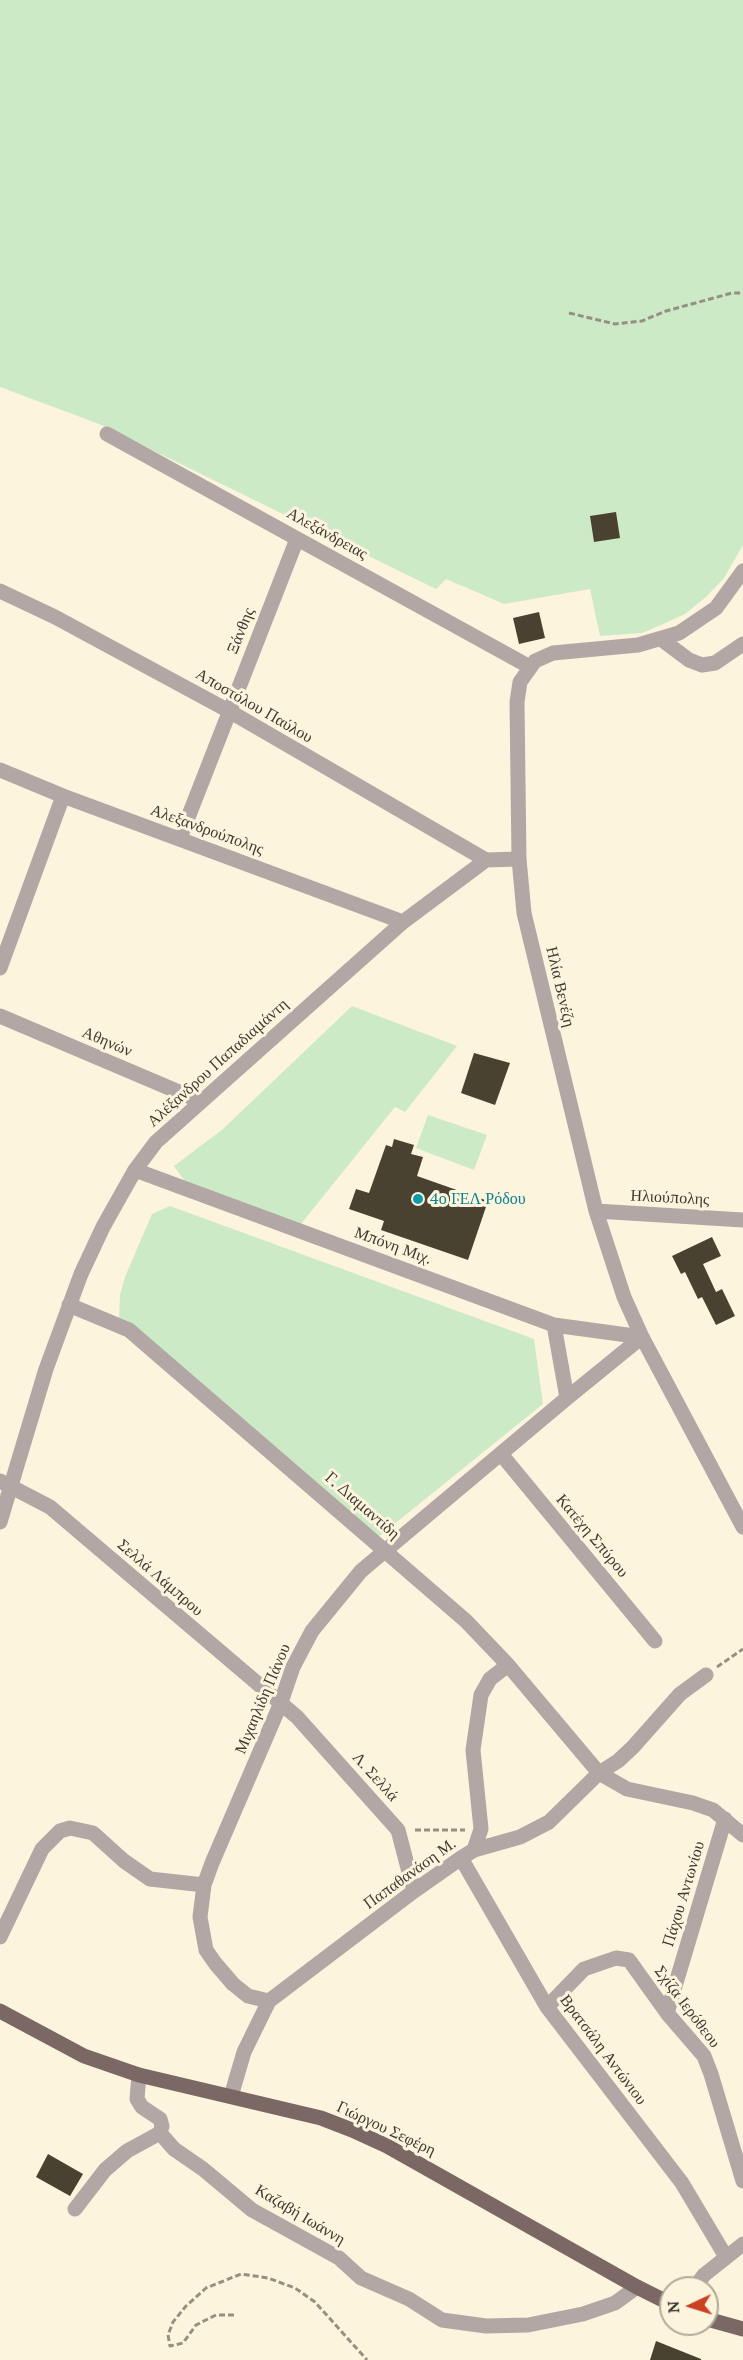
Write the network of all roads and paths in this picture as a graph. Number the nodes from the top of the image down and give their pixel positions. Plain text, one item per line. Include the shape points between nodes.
1 (743, 293) edge
2 (569, 313) dead end
3 (107, 434) dead end
4 (297, 539) junction
5 (743, 571) edge
6 (0, 591) edge
7 (661, 639) junction
8 (743, 644) edge
9 (530, 667) junction
10 (229, 711) junction
11 (0, 770) edge
12 (63, 796) junction
13 (180, 838) junction
14 (519, 859) junction
15 (486, 860) junction
16 (403, 922) junction
17 (0, 968) edge
18 (0, 1016) edge
19 (200, 1101) junction
20 (135, 1170) junction
21 (596, 1211) junction
22 (743, 1220) edge
23 (69, 1305) junction
24 (554, 1325) junction
25 (642, 1337) junction
26 (567, 1398) junction
27 (501, 1454) junction
28 (5, 1483) edge
29 (0, 1522) edge
30 (743, 1527) edge
31 (387, 1552) junction
32 (655, 1641) dead end
33 (743, 1649) edge
34 (508, 1665) junction
35 (706, 1675) joint
36 (280, 1705) junction
37 (599, 1773) junction
38 (725, 1819) junction
39 (481, 1829) junction
40 (398, 1830) junction
41 (743, 1835) edge
42 (467, 1854) junction
43 (204, 1885) junction
44 (414, 1891) junction
45 (0, 1936) edge
46 (269, 2001) junction
47 (547, 2007) junction
48 (0, 2011) edge
49 (667, 2013) junction
50 (139, 2075) junction
51 (231, 2096) junction
52 (160, 2133) junction
53 (743, 2181) edge
54 (75, 2209) dead end
55 (743, 2244) edge
56 (726, 2258) junction
57 (703, 2276) edge
58 (637, 2287) junction
59 (659, 2298) edge
60 (234, 2315) dead end
61 (719, 2323) edge
62 (743, 2330) edge
63 (368, 2360) edge

1 - 2 path via 666,311 642,321 615,324
3 - 4 street, Αλεξάνδρειας
4 - 9 street, Αλεξάνδρειας
4 - 10 street, Ξάνθης
5 - 7 street via 716,608 686,629
6 - 10 street, Αποστόλου Παύλου via 55,616
7 - 8 street via 702,665 715,663
7 - 9 street via 553,654
9 - 14 street, Ηλία Βενέζη via 520,682 517,702
10 - 13 street, Ξάνθης
10 - 15 street, Αποστόλου Παύλου
11 - 12 street, Αλεξανδρούπολης
12 - 13 street, Αλεξανδρούπολης
12 - 17 street
13 - 16 street, Αλεξανδρούπολης
14 - 15 street
14 - 21 street, Ηλία Βενέζη via 524,913
15 - 16 street, Αλέξανδρου Παπαδιαμάντη
16 - 19 street, Αλέξανδρου Παπαδιαμάντη
18 - 19 street, Αθηνών
19 - 20 street, Αλέξανδρου Παπαδιαμάντη via 156,1142
20 - 23 street, Αλέξανδρου Παπαδιαμάντη via 103,1227
20 - 24 street, Μπόνη Μιχ.
21 - 22 street, Ηλιούπολης
21 - 25 street, Ηλία Βενέζη via 624,1297
23 - 28 street, Αλέξανδρου Παπαδιαμάντη
23 - 31 street, Γ. Διαμαντίδη via 129,1330
24 - 25 street, Μπόνη Μιχ.
24 - 26 street
25 - 26 street, Μιχαηλίδη Πάνου
25 - 30 street, Ηλία Βενέζη
26 - 27 street, Μιχαηλίδη Πάνου
27 - 31 street, Μιχαηλίδη Πάνου
27 - 32 street, Κατέχη Σπύρου
28 - 29 street, Αλέξανδρου Παπαδιαμάντη
28 - 36 street, Σελλά Λάμπρου via 50,1507
31 - 34 street, Γ. Διαμαντίδη via 466,1621
31 - 36 street, Μιχαηλίδη Πάνου via 361,1571 312,1631 293,1667
33 - 35 path
34 - 37 street, Γ. Διαμαντίδη
34 - 39 street via 490,1679 481,1695 475,1730 473,1750
35 - 37 street, Παπαθανάση Μ. via 680,1694 618,1761
36 - 40 street, Λ. Σελλά via 297,1717
36 - 43 street, Μιχαηλίδη Πάνου
37 - 38 street via 627,1789 693,1803
37 - 42 street, Παπαθανάση Μ. via 549,1822 520,1837
38 - 41 street
38 - 49 street, Πάχου Αντωνίου
39 - 40 path
39 - 42 street
40 - 44 street, Λ. Σελλά
42 - 44 street, Παπαθανάση Μ.
42 - 47 street, Βρατσάλη Αντώνιου
43 - 45 street via 150,1878 93,1833 70,1828 60,1831 42,1849
43 - 46 street, Μιχαηλίδη Πάνου via 200,1917 206,1950 233,1984 248,1996
44 - 46 street, Παπαθανάση Μ.
46 - 51 street, Παπαθανάση Μ. via 244,2052
47 - 49 street, Σχίζα Ιερόθεου via 584,1969 616,1958 629,1960
47 - 56 street, Βρατσάλη Αντώνιου via 682,2183
48 - 50 main road, Γιώργου Σεφέρη via 84,2056
49 - 53 street, Σχίζα Ιερόθεου via 704,2056
50 - 51 main road, Γιώργου Σεφέρη
50 - 52 street, Καζαβή Ιωάννη via 137,2099 160,2119
51 - 58 main road, Γιώργου Σεφέρη via 321,2118 387,2146
52 - 54 street via 127,2151 105,2170
52 - 58 street, Καζαβή Ιωάννη via 174,2149 252,2210 339,2258 360,2278 409,2299 442,2320 486,2326 528,2325 584,2314 615,2303
55 - 56 street
56 - 57 street
58 - 59 main road, Γιώργου Σεφέρη
60 - 63 path via 216,2315 196,2325 183,2343 170,2346 168,2335 173,2322 186,2306 206,2288 241,2274 295,2288 315,2302
61 - 62 main road

